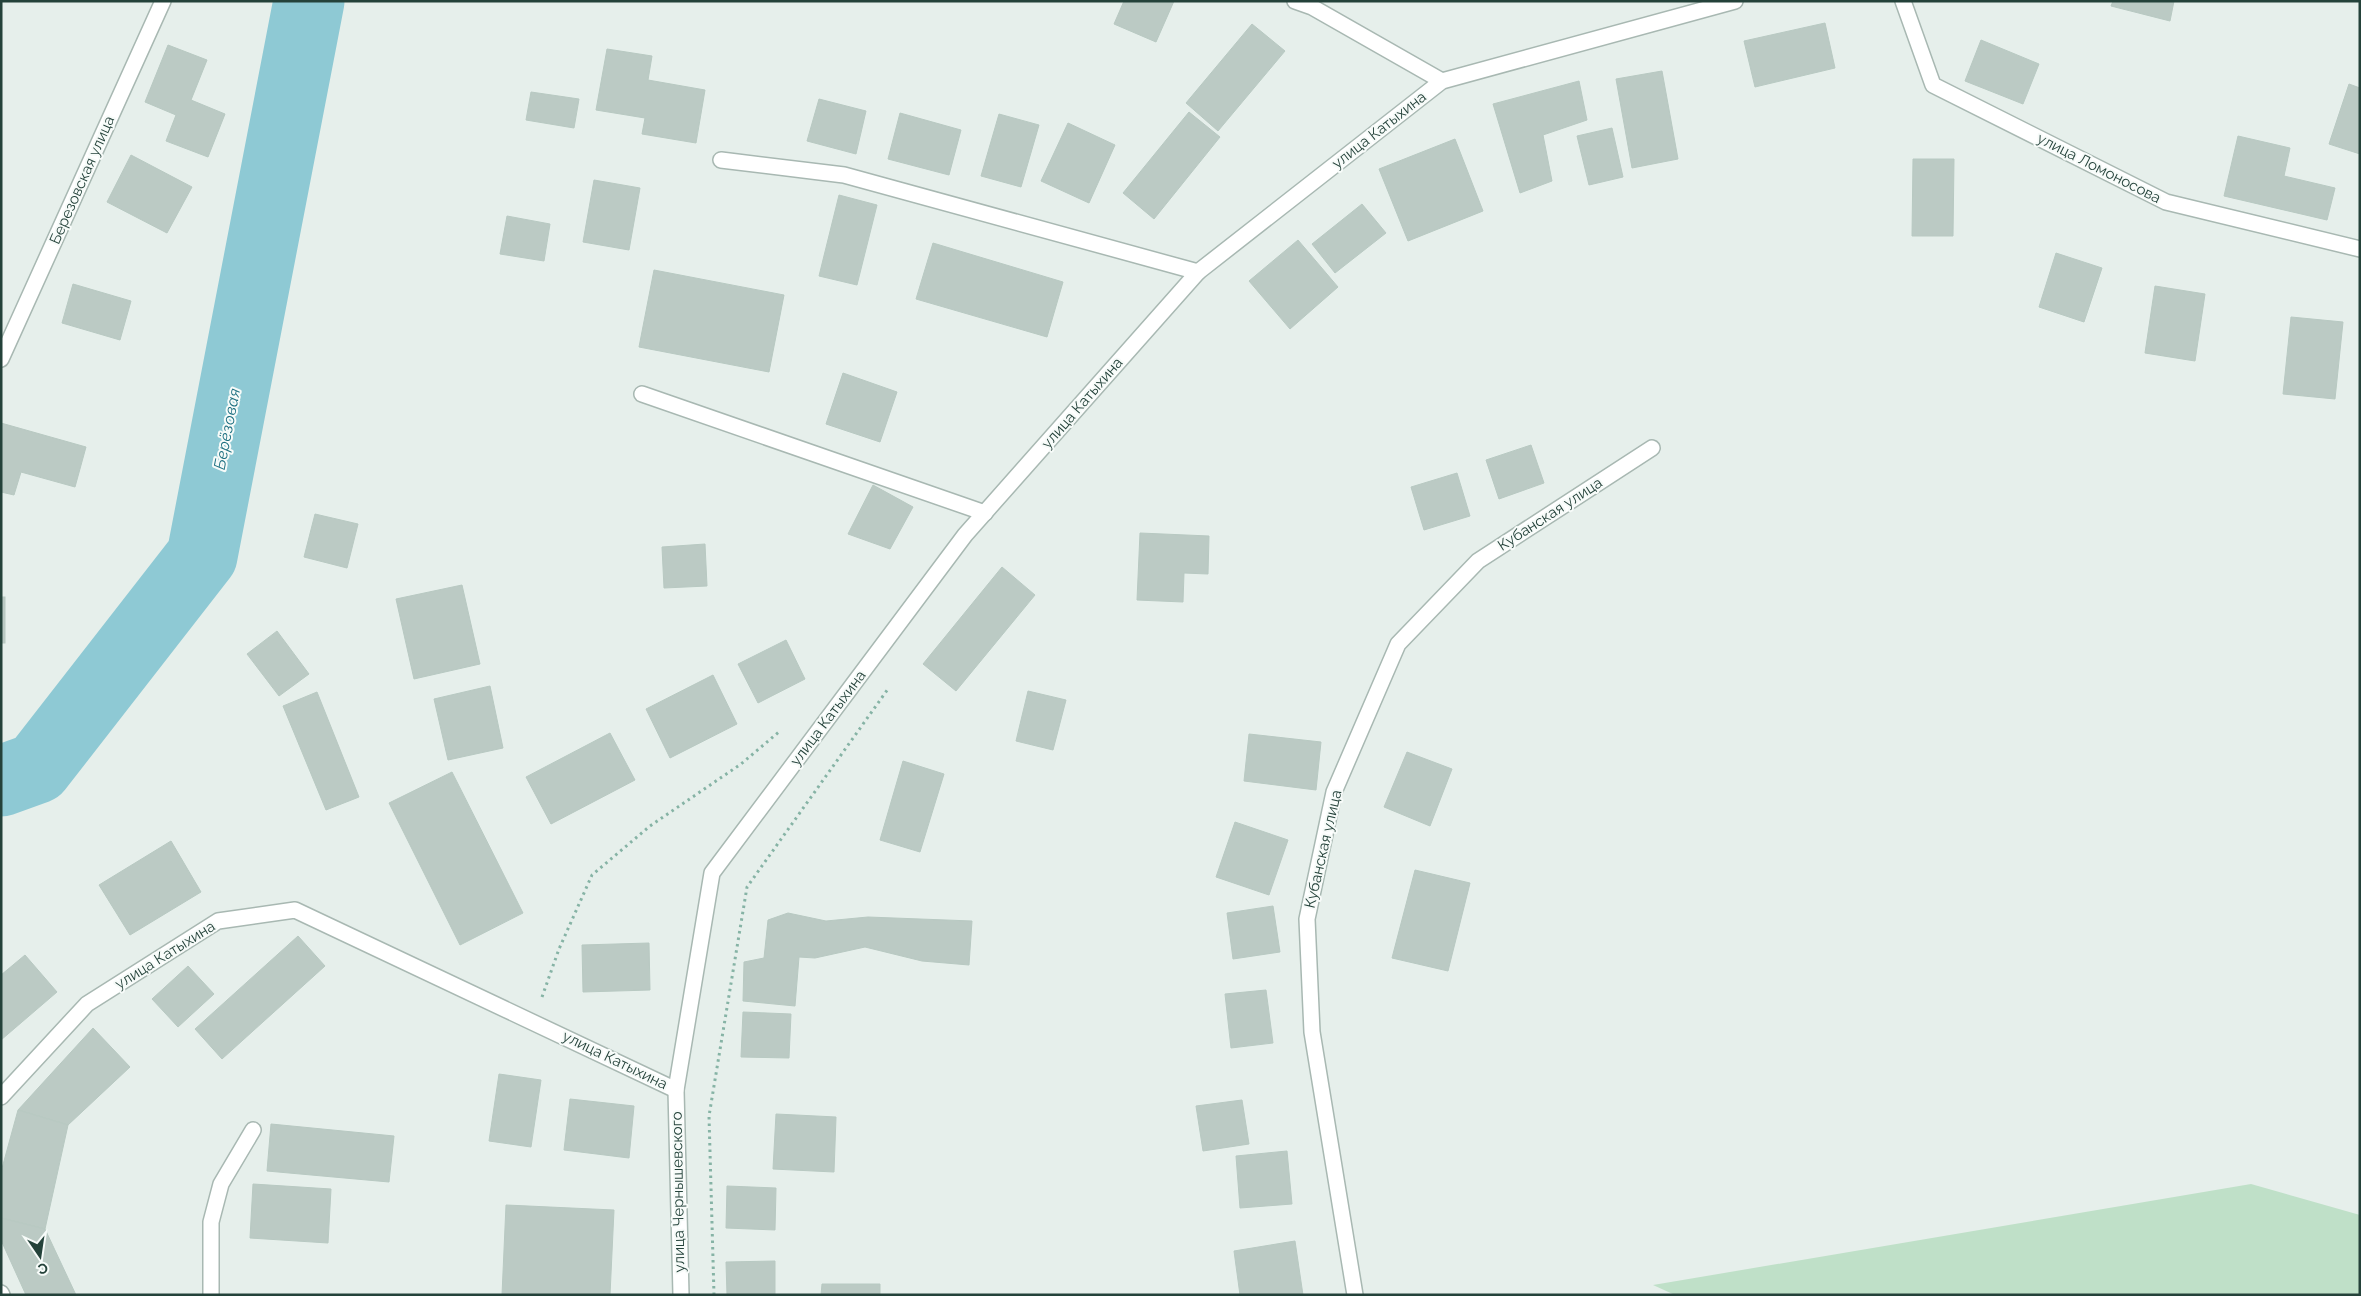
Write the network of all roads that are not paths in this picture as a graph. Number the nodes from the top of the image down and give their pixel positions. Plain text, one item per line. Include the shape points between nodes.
1 (163, 1) edge
2 (1295, 1) edge
3 (1735, 1) edge
4 (1903, 1) edge
5 (1442, 81) junction
6 (721, 160) dead end
7 (2360, 249) edge
8 (1198, 272) junction
9 (1, 359) edge
10 (642, 394) dead end
11 (1652, 448) dead end
12 (985, 512) junction
13 (676, 1090) junction
14 (1, 1096) edge
15 (253, 1130) dead end
16 (211, 1295) edge
17 (681, 1295) edge
18 (1355, 1295) edge

1 - 9 street, Березовская улица
2 - 5 street via 1312,7
3 - 5 street, улица Катыхина
4 - 7 street, улица Ломоносова via 1933,86 2166,202
5 - 8 street, улица Катыхина
6 - 8 street via 844,175
8 - 12 street, улица Катыхина
10 - 12 street
11 - 18 street, Кубанская улица via 1478,561 1398,644 1334,792 1307,928 1312,1032
12 - 13 street, улица Катыхина via 712,874
13 - 14 street, улица Катыхина via 295,910 218,921 87,1004
13 - 17 street, улица Чернышевского
15 - 16 street via 221,1184 211,1222

